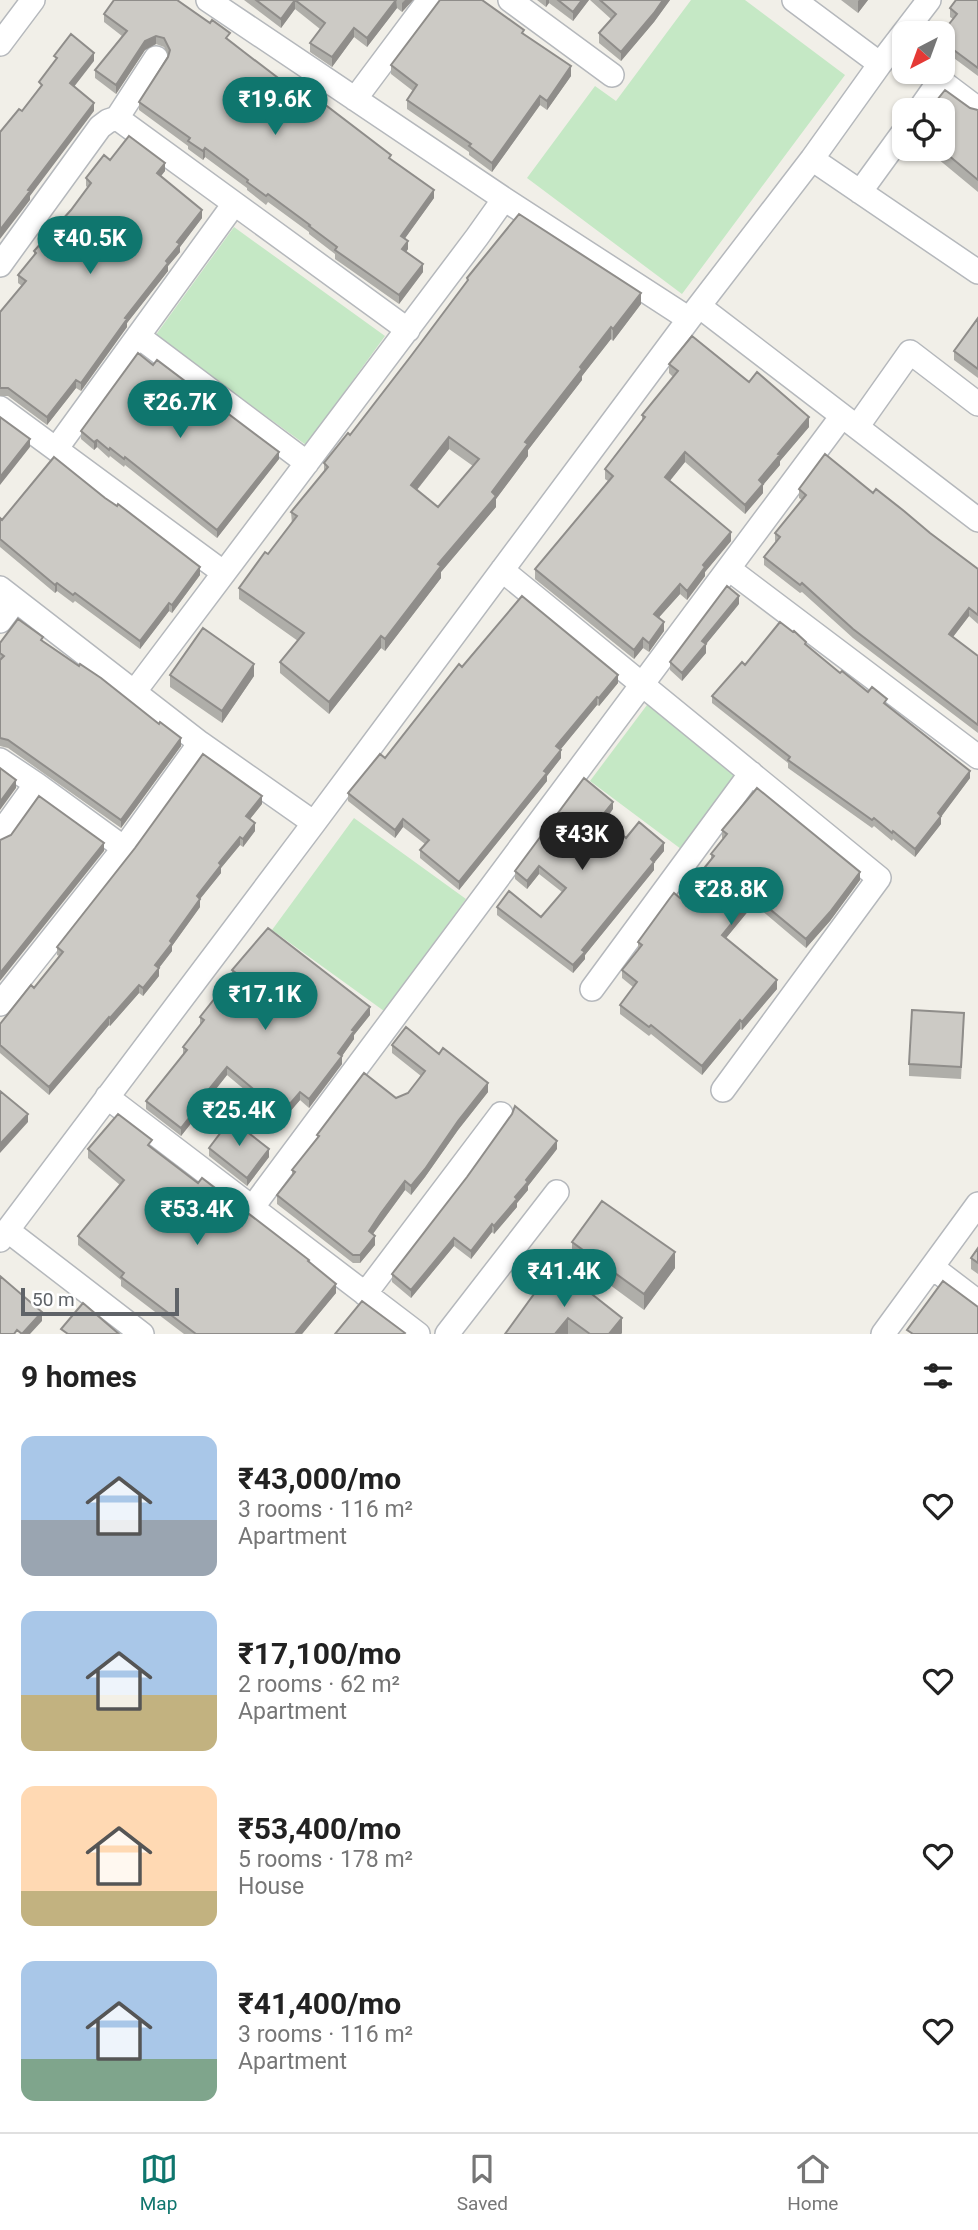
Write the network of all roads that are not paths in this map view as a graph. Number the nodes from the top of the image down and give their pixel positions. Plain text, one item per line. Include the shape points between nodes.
1 (33, 0) edge
2 (209, 0) edge
3 (429, 0) edge
4 (510, 0) edge
5 (794, 0) edge
6 (929, 0) edge
7 (916, 21) edge
8 (0, 44) edge
9 (892, 55) edge
10 (156, 58) dead end
11 (880, 64) junction
12 (612, 75) dead end
13 (946, 84) edge
14 (355, 99) junction
15 (978, 108) edge
16 (117, 118) junction
17 (892, 148) edge
18 (812, 159) junction
19 (860, 192) junction
20 (504, 199) junction
21 (234, 204) junction
22 (0, 265) edge
23 (978, 272) edge
24 (694, 312) junction
25 (408, 330) junction
26 (138, 336) junction
27 (978, 404) edge
28 (0, 408) edge
29 (850, 421) junction
30 (56, 449) junction
31 (307, 463) junction
32 (978, 520) edge
33 (729, 569) junction
34 (502, 570) junction
35 (224, 573) junction
36 (8, 595) edge
37 (0, 621) edge
38 (643, 684) junction
39 (135, 691) junction
40 (200, 743) junction
41 (978, 757) edge
42 (0, 760) edge
43 (751, 773) junction
44 (36, 784) junction
45 (314, 823) junction
46 (0, 834) edge
47 (124, 848) junction
48 (592, 989) dead end
49 (0, 1004) edge
50 (723, 1090) dead end
51 (107, 1097) junction
52 (501, 1114) dead end
53 (557, 1192) dead end
54 (978, 1205) edge
55 (252, 1208) junction
56 (3, 1235) edge
57 (932, 1267) junction
58 (365, 1294) junction
59 (978, 1302) edge
60 (142, 1334) edge
61 (418, 1334) edge
62 (447, 1334) edge
63 (883, 1334) edge

1 - 8 street
2 - 14 street
3 - 14 street
4 - 12 street
5 - 11 street
6 - 7 street
9 - 11 street
10 - 16 street
11 - 18 street
13 - 15 street
14 - 20 street
16 - 21 street
16 - 22 street via 100,127
17 - 19 street
18 - 19 street
18 - 24 street
19 - 23 street
20 - 24 street
20 - 25 street
21 - 25 street
21 - 26 street
24 - 29 street
24 - 34 street
25 - 31 street
26 - 30 street
26 - 31 street
27 - 29 street via 910,352
28 - 30 street
29 - 32 street
29 - 33 street
30 - 35 street
31 - 35 street
33 - 38 street
33 - 41 street
34 - 38 street
34 - 45 street
35 - 39 street
36 - 37 street
36 - 39 street
38 - 43 street
38 - 55 street
39 - 40 street
40 - 45 street
40 - 47 street
42 - 44 street
43 - 48 street
43 - 50 street via 879,878
44 - 46 street
44 - 47 street
45 - 51 street
47 - 49 street
51 - 55 street
51 - 56 street
52 - 58 street
53 - 62 street
54 - 57 street
55 - 58 street
56 - 60 street
57 - 59 street
57 - 63 street
58 - 61 street

